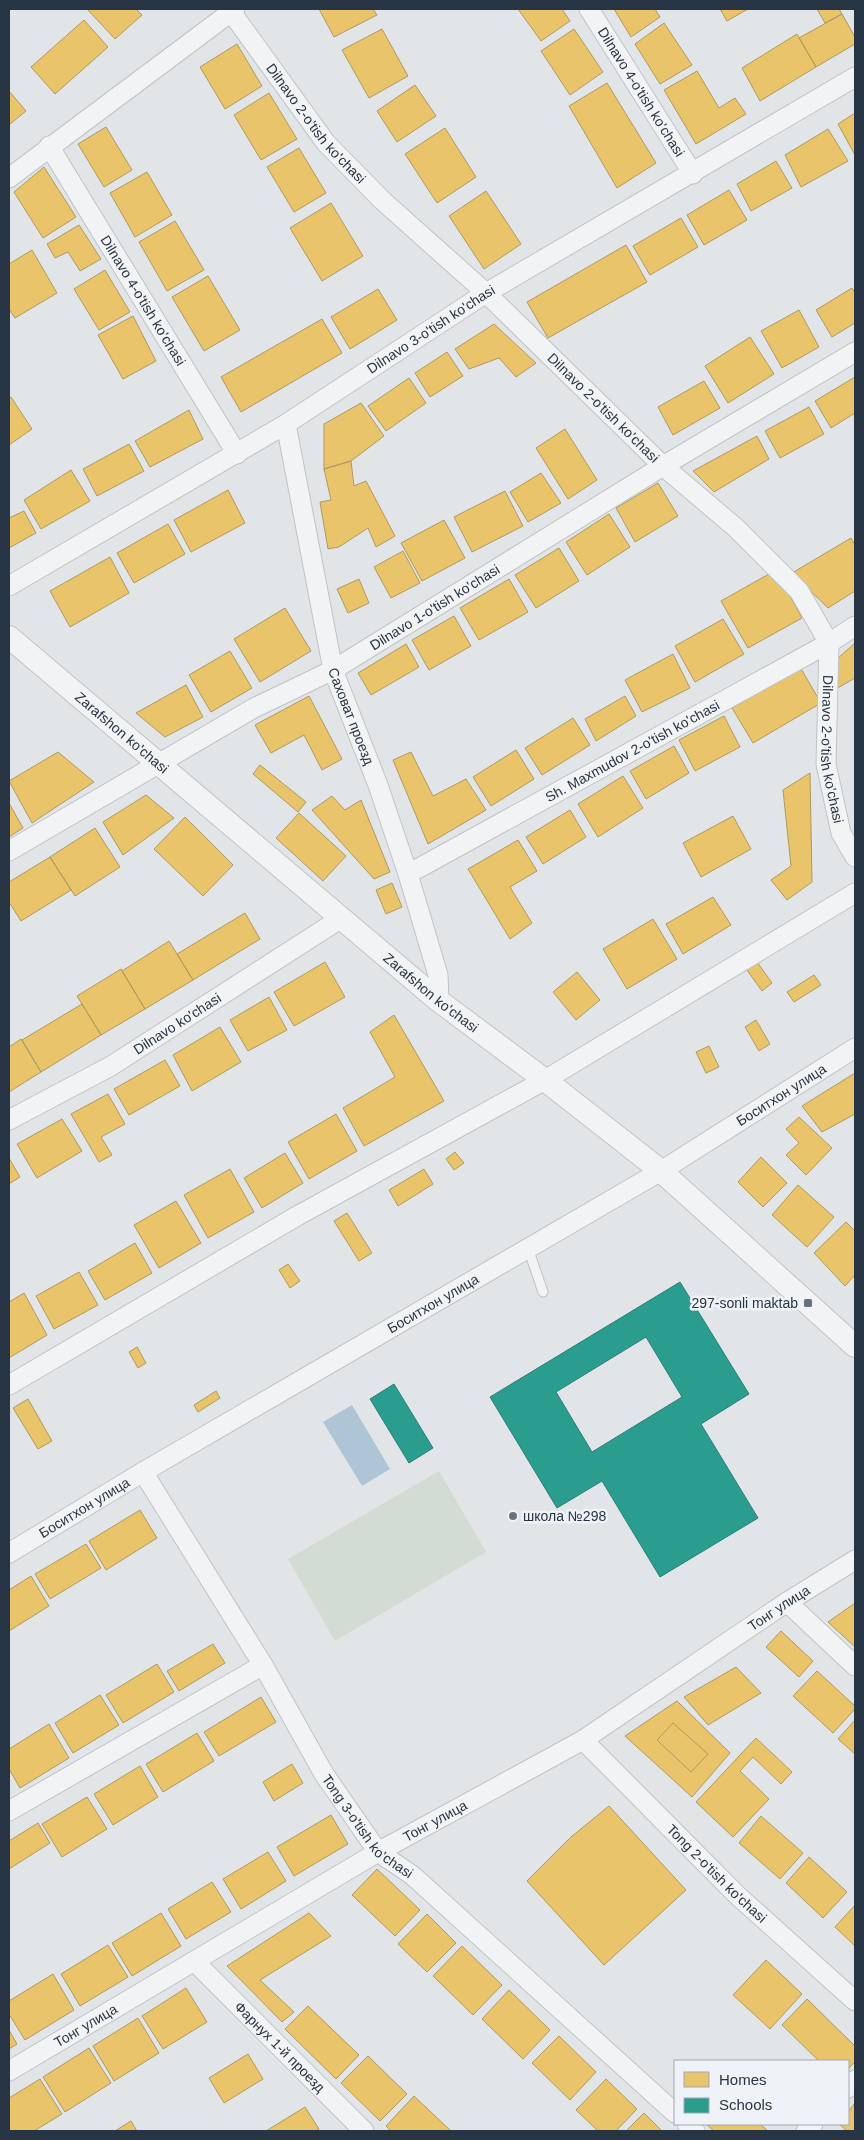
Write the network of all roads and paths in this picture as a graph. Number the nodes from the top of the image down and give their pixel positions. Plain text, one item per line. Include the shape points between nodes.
1 (589, 9) edge
2 (232, 10) edge
3 (855, 77) edge
4 (49, 146) junction
5 (692, 174) junction
6 (9, 178) edge
7 (486, 294) junction
8 (855, 352) edge
9 (286, 424) junction
10 (237, 454) junction
11 (664, 466) junction
12 (9, 586) edge
13 (855, 626) edge
14 (9, 637) edge
15 (829, 643) junction
16 (333, 670) junction
17 (156, 763) junction
18 (9, 851) edge
19 (855, 858) edge
20 (408, 874) junction
21 (855, 893) edge
22 (340, 919) junction
23 (438, 1001) junction
24 (855, 1048) edge
25 (545, 1080) junction
26 (9, 1120) edge
27 (661, 1171) junction
28 (528, 1248) junction
29 (543, 1292) dead end
30 (855, 1346) edge
31 (9, 1385) edge
32 (143, 1472) junction
33 (9, 1553) edge
34 (855, 1560) edge
35 (787, 1602) junction
36 (263, 1665) junction
37 (855, 1666) edge
38 (584, 1740) junction
39 (9, 1811) edge
40 (378, 1852) junction
41 (194, 1962) junction
42 (855, 2001) edge
43 (9, 2071) edge
44 (674, 2112) edge
45 (360, 2130) edge

1 - 5 street, Dilnavo 4-o'tish ko'chasi
2 - 4 street
2 - 7 street, Dilnavo 2-o'tish ko'chasi via 326,143 383,201
3 - 5 street, Dilnavo 3-o'tish ko'chasi
4 - 6 street
4 - 10 street, Dilnavo 4-o'tish ko'chasi
5 - 7 street, Dilnavo 3-o'tish ko'chasi
7 - 9 street, Dilnavo 3-o'tish ko'chasi
7 - 11 street, Dilnavo 2-o'tish ko'chasi
8 - 11 street, Dilnavo 1-o'tish ko'chasi
9 - 10 street, Dilnavo 3-o'tish ko'chasi
9 - 16 street, Саховат проезд
10 - 12 street, Dilnavo 3-o'tish ko'chasi
11 - 15 street, Dilnavo 2-o'tish ko'chasi via 736,528 799,591
11 - 16 street, Dilnavo 1-o'tish ko'chasi
13 - 15 street, Sh. Maxmudov 2-o'tish ko'chasi
14 - 17 street, Zarafshon ko'chasi
15 - 19 street, Dilnavo 2-o'tish ko'chasi via 826,764 841,834
15 - 20 street, Sh. Maxmudov 2-o'tish ko'chasi
16 - 17 street, Dilnavo 1-o'tish ko'chasi via 254,708
16 - 20 street, Саховат проезд via 378,785
17 - 18 street, Dilnavo 1-o'tish ko'chasi
17 - 22 street, Zarafshon ko'chasi
20 - 23 street, Саховат проезд via 438,975
21 - 25 street
22 - 23 street, Zarafshon ko'chasi
22 - 26 street, Dilnavo ko'chasi via 111,1066
23 - 25 street, Zarafshon ko'chasi
24 - 27 street, Боситхон улица
25 - 27 street, Zarafshon ko'chasi
25 - 31 street via 297,1216
27 - 28 street, Боситхон улица
27 - 30 street, Zarafshon ko'chasi
28 - 29 lane
28 - 32 street, Боситхон улица
32 - 33 street, Боситхон улица
32 - 36 street, Tong 3-o'tish ko'chasi
34 - 35 street, Тонг улица
35 - 37 street
35 - 38 street, Тонг улица
36 - 39 street
36 - 40 street, Tong 3-o'tish ko'chasi via 324,1774
38 - 40 street, Тонг улица
38 - 42 street, Tong 2-o'tish ko'chasi via 737,1895
40 - 41 street, Тонг улица
40 - 44 street, Tong 3-o'tish ko'chasi via 412,1875
41 - 43 street, Тонг улица
41 - 45 street, Фарнух 1-й проезд

